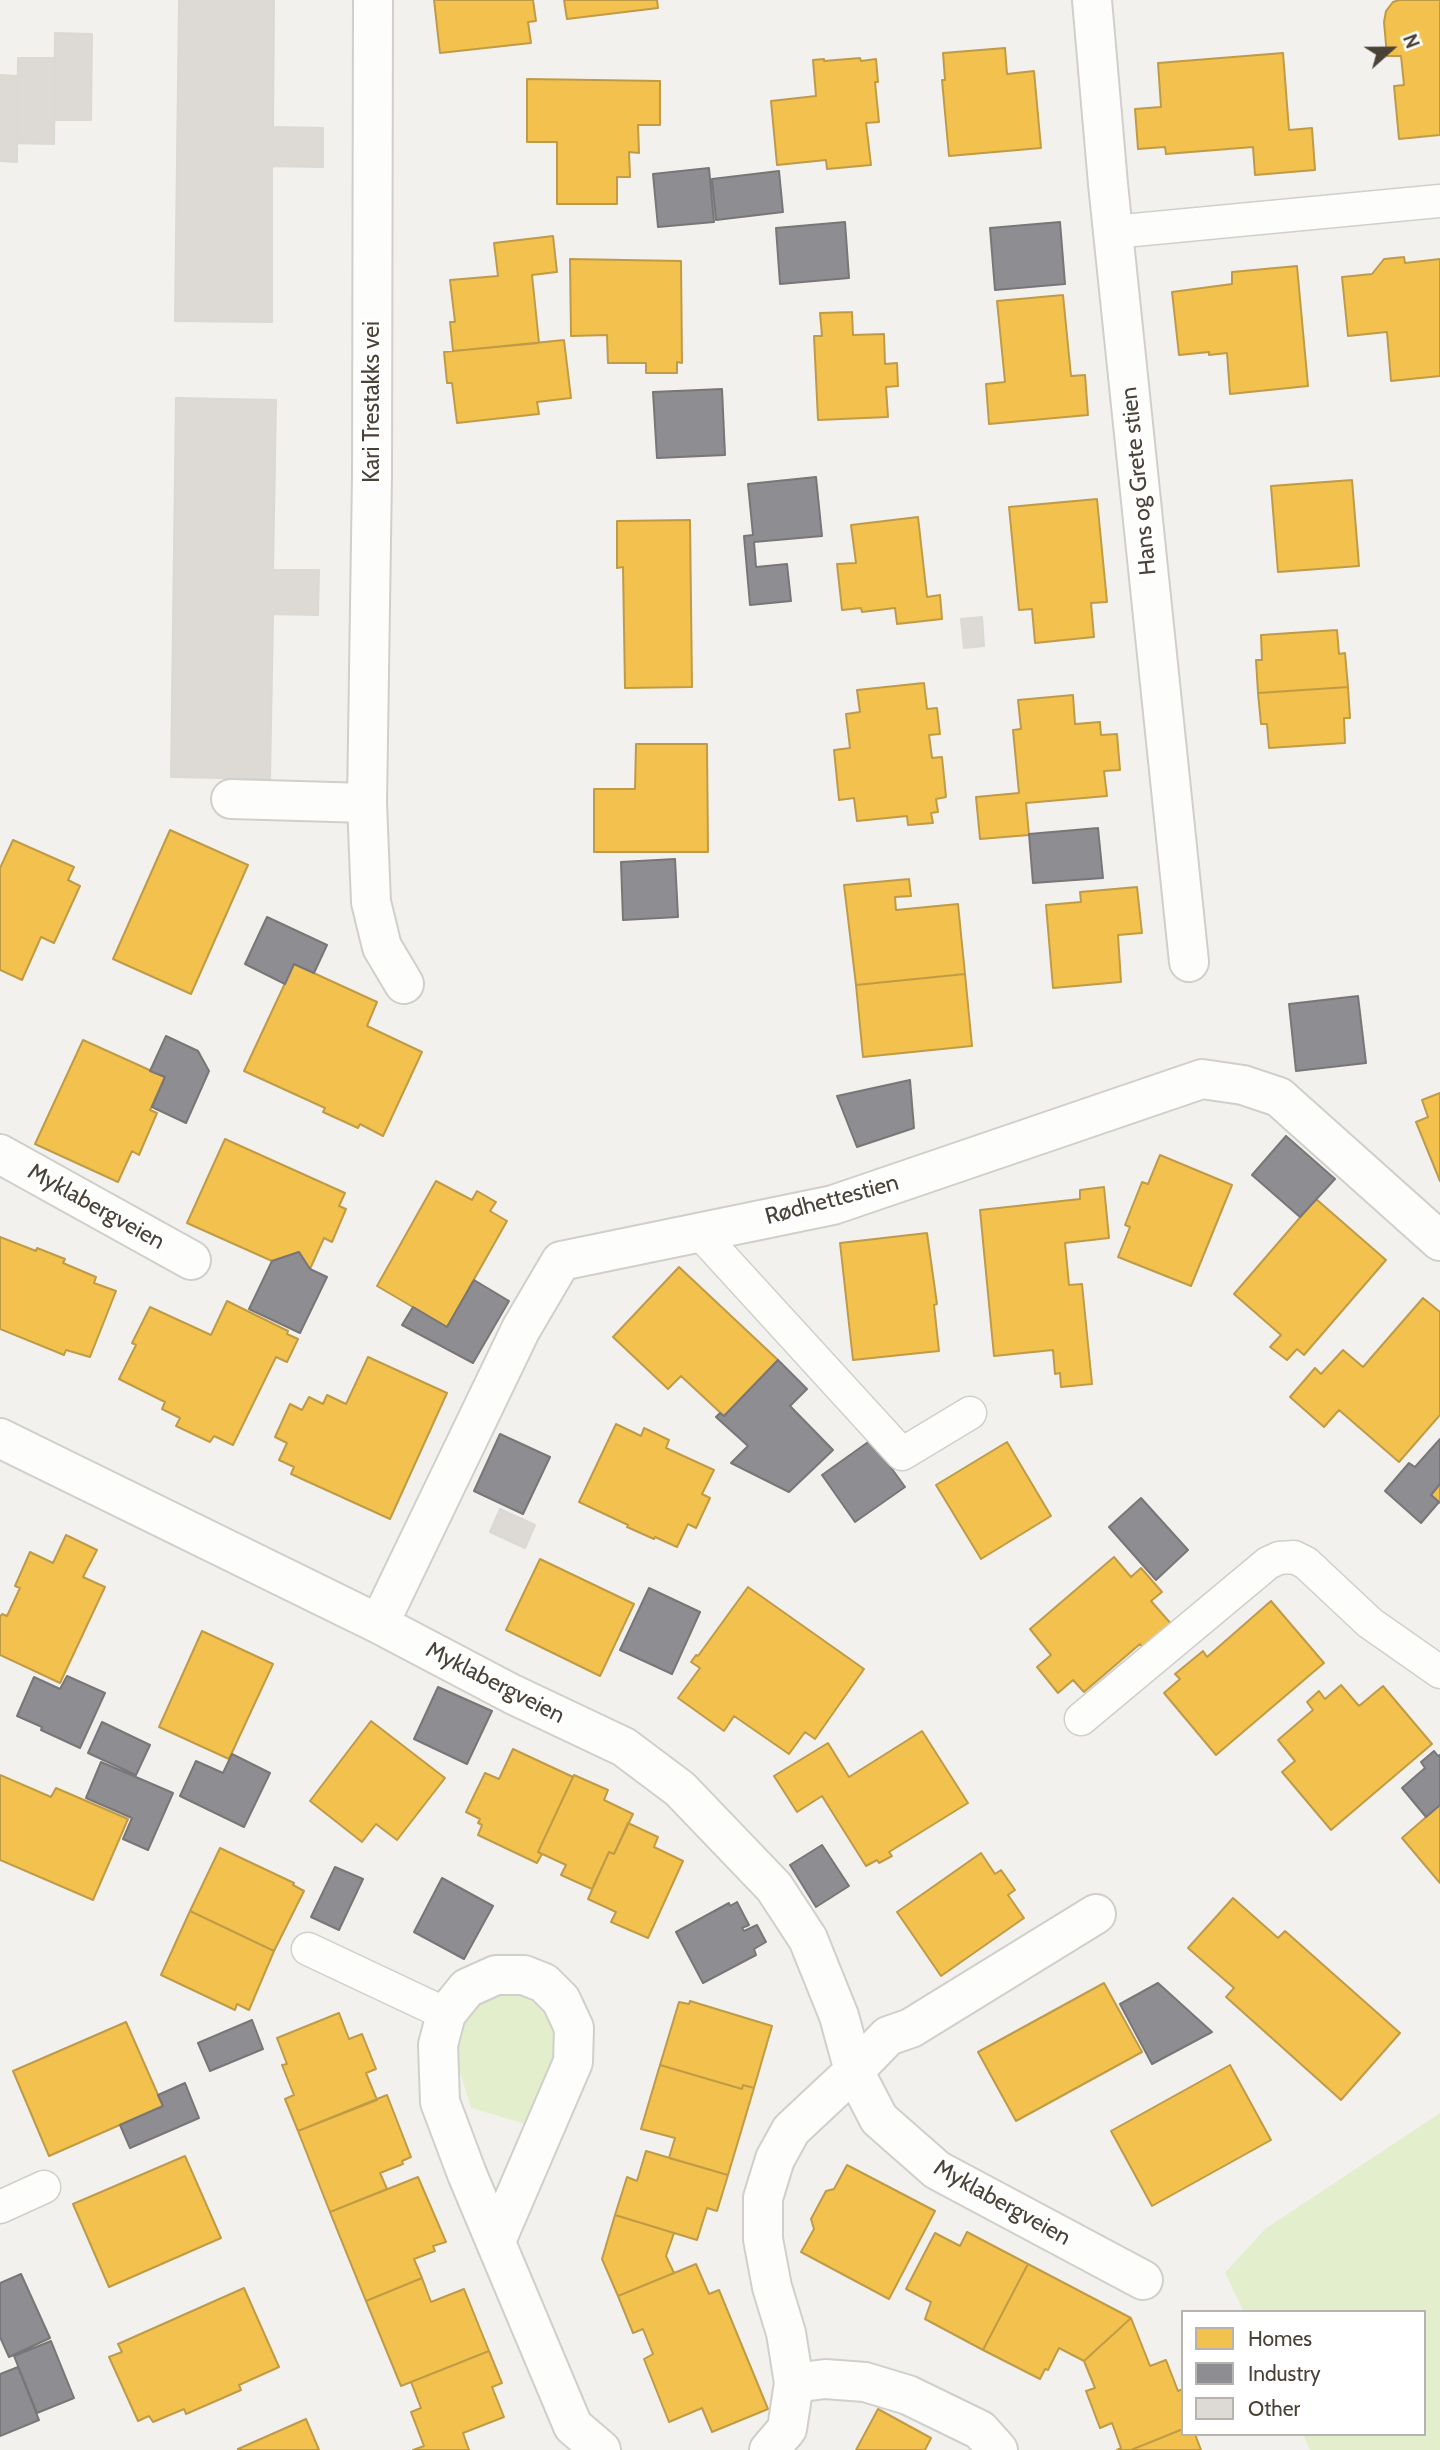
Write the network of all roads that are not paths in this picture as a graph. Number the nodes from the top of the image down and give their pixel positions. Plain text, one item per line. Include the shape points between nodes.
1 (373, 0) edge
2 (1092, 0) edge
3 (1440, 201) edge
4 (1113, 232) junction
5 (231, 799) dead end
6 (367, 803) junction
7 (1189, 962) dead end
8 (404, 984) dead end
9 (0, 1154) edge
10 (700, 1233) junction
11 (1440, 1241) edge
12 (191, 1260) dead end
13 (970, 1413) dead end
14 (0, 1438) edge
15 (379, 1624) junction
16 (1440, 1672) edge
17 (1081, 1719) dead end
18 (1096, 1914) dead end
19 (308, 1949) dead end
20 (446, 2014) junction
21 (854, 2071) junction
22 (44, 2187) dead end
23 (0, 2207) edge
24 (496, 2241) junction
25 (1143, 2280) dead end
26 (793, 2383) junction
27 (601, 2450) edge
28 (769, 2450) edge
29 (998, 2450) edge

1 - 6 street, Kari Trestakks vei
2 - 4 street, Hans og Grete stien
3 - 4 lane
4 - 7 street, Hans og Grete stien
5 - 6 street
6 - 8 street, Kari Trestakks vei via 371,902 382,947
9 - 12 street, Myklabergveien
10 - 11 street, Rødhettestien via 833,1205 1202,1079 1279,1097
10 - 13 lane via 902,1454
10 - 15 street, Rødhettestien via 561,1261 521,1329
14 - 15 street, Myklabergveien
15 - 21 street, Myklabergveien via 624,1747 680,1789 774,1887 808,1939 835,2004
16 - 17 lane via 1370,1623 1306,1563 1294,1557 1279,1558
18 - 21 street via 911,2028 888,2036
19 - 20 lane
20 - 24 street via 438,2045 440,2102
20 - 24 street via 467,1988 496,1975 524,1975 544,1983 561,2000 573,2028 573,2062
21 - 25 street, Myklabergveien via 879,2119 937,2170
21 - 26 street via 791,2130 775,2159 763,2198 763,2239
22 - 23 lane
24 - 27 street via 573,2426
26 - 28 street via 788,2429
26 - 29 street via 825,2379 865,2382 908,2395 980,2431

